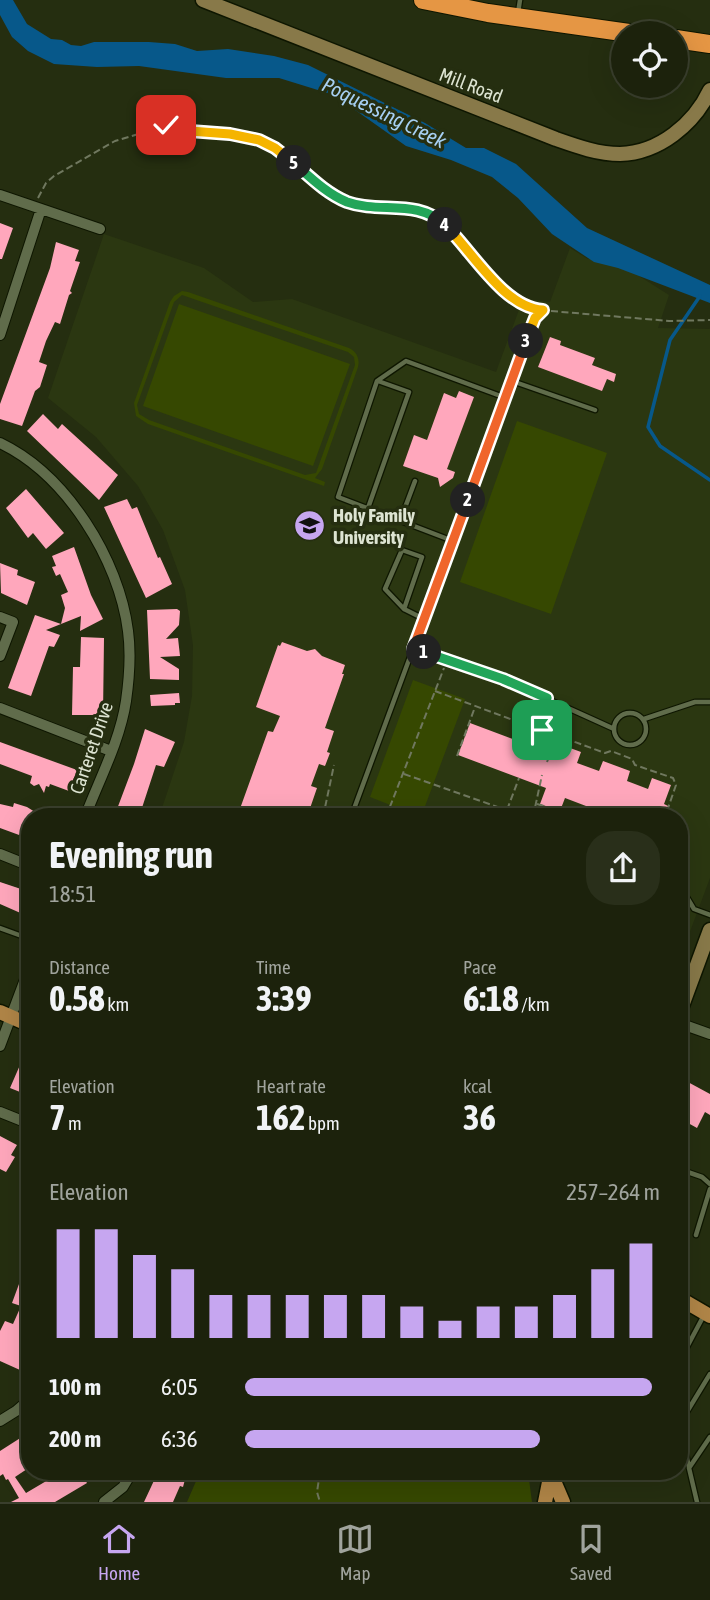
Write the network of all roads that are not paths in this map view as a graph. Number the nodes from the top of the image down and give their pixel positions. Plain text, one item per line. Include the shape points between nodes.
1 (203, 0) edge
2 (423, 0) edge
3 (519, 9) edge
4 (611, 29) edge
5 (710, 90) edge
6 (0, 195) edge
7 (38, 208) junction
8 (100, 229) dead end
9 (543, 310) road end
10 (0, 335) edge
11 (377, 381) junction
12 (512, 381) junction
13 (506, 398) junction
14 (595, 410) dead end
15 (0, 443) edge
16 (415, 481) dead end
17 (368, 508) junction
18 (400, 521) junction
19 (453, 541) junction
20 (404, 608) junction
21 (0, 617) edge
22 (424, 619) junction
23 (413, 649) junction
24 (0, 656) edge
25 (547, 698) junction
26 (710, 702) edge
27 (0, 708) edge
28 (643, 719) junction
29 (614, 729) junction
30 (531, 743) dead end
31 (111, 751) junction
32 (89, 808) edge
33 (354, 808) edge
34 (0, 854) edge
35 (21, 862) edge
36 (688, 898) edge
37 (710, 915) edge
38 (0, 928) edge
39 (710, 930) edge
40 (21, 936) edge
41 (688, 975) edge
42 (21, 985) edge
43 (6, 1015) edge
44 (688, 1026) edge
45 (710, 1034) edge
46 (0, 1046) edge
47 (0, 1112) edge
48 (21, 1120) edge
49 (688, 1172) edge
50 (710, 1186) edge
51 (696, 1235) dead end
52 (688, 1303) edge
53 (708, 1314) edge
54 (688, 1347) edge
55 (710, 1374) edge
56 (21, 1406) edge
57 (688, 1410) edge
58 (0, 1421) edge
59 (710, 1437) edge
60 (688, 1464) edge
61 (689, 1468) junction
62 (127, 1480) edge
63 (550, 1480) edge
64 (554, 1480) edge
65 (104, 1502) edge
66 (545, 1502) edge
67 (563, 1502) edge
68 (697, 1502) edge

1 - 5 street, Mill Road via 556,139 604,153 635,152 662,142 692,119
2 - 3 highway
3 - 4 highway
6 - 7 street
7 - 8 street
7 - 10 street
9 - 12 lane via 535,318
11 - 13 lane via 406,361
11 - 17 lane via 338,497
11 - 17 lane via 410,392
12 - 13 lane
12 - 14 lane
13 - 19 lane
15 - 31 street, Carteret Drive via 38,469 74,505 117,583 129,632 128,676 121,723
16 - 18 lane
17 - 18 lane
18 - 19 lane
19 - 22 lane
20 - 20 lane via 422,557 402,550 385,589
20 - 22 lane
21 - 24 street via 13,622
22 - 23 lane
23 - 25 lane
23 - 33 lane
25 - 29 lane
25 - 30 lane
26 - 28 lane via 695,702
27 - 31 street
28 - 29 lane via 625,713
28 - 29 lane via 646,734 635,744 621,742
31 - 32 street, Carteret Drive
34 - 35 street
36 - 37 lane via 695,909
38 - 40 lane
39 - 41 street
42 - 43 street
43 - 46 street
44 - 45 street
47 - 48 street
49 - 50 lane
50 - 51 lane
52 - 53 main road
53 - 54 lane
55 - 57 lane
56 - 58 street
59 - 61 lane
60 - 61 lane
61 - 68 lane
62 - 65 street
63 - 66 main road
64 - 67 main road

